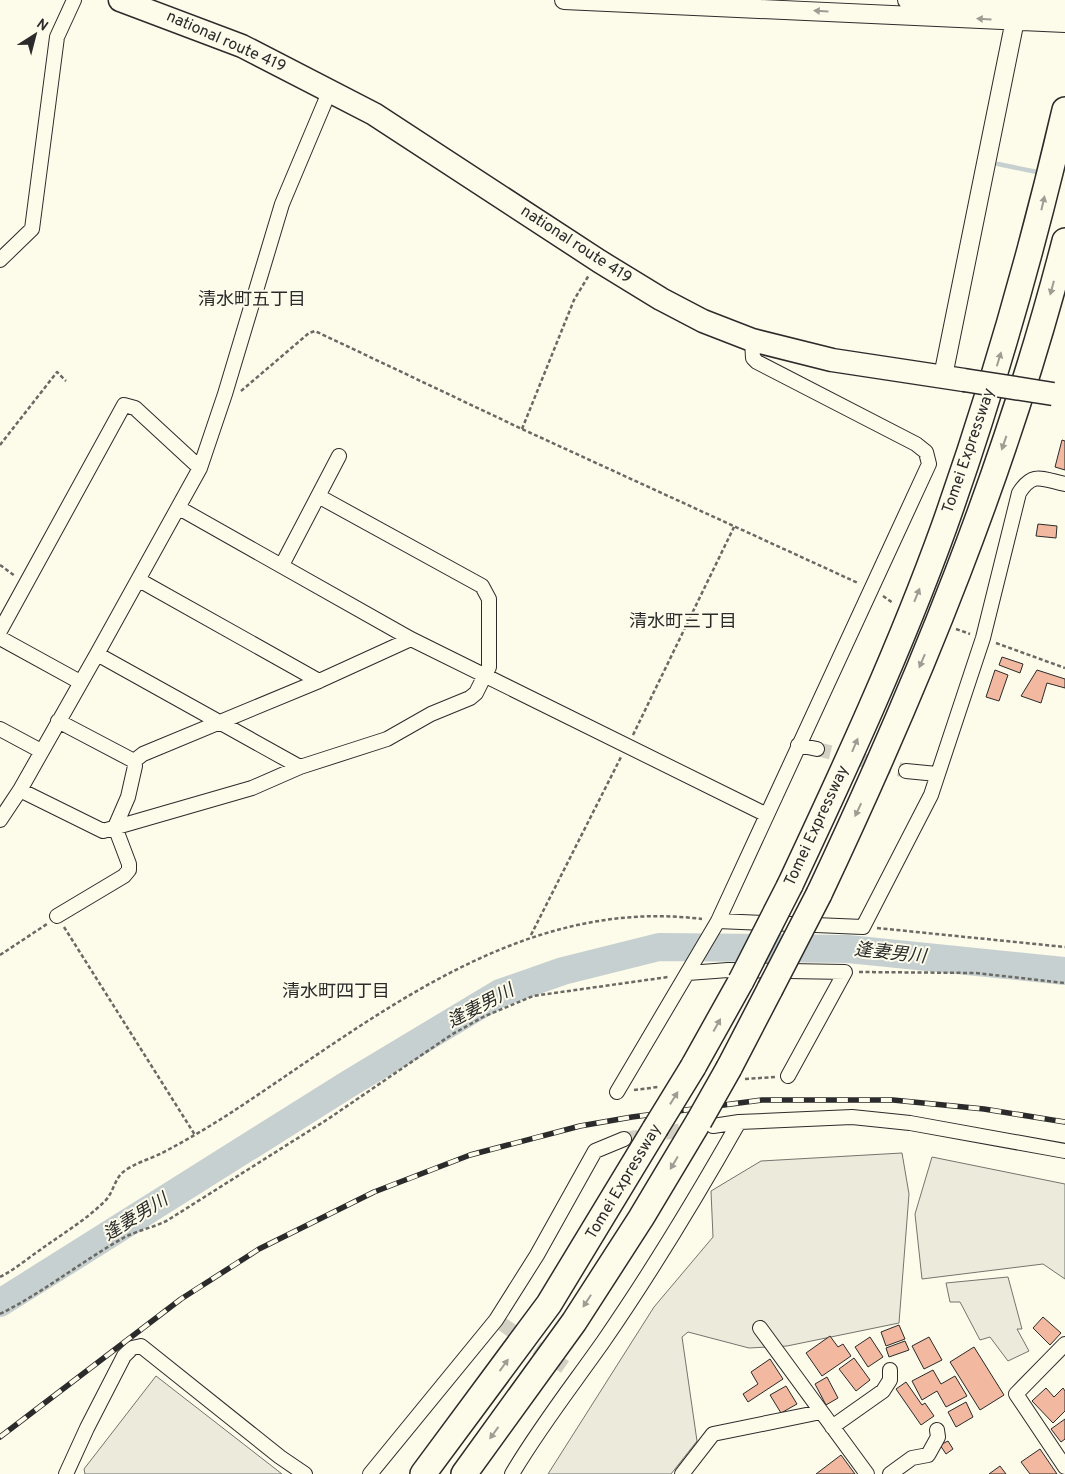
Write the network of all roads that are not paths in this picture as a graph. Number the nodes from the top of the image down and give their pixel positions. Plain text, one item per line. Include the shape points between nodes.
1 (74, 0) edge
2 (564, 0) edge
3 (907, 0) edge
4 (133, 2) edge
5 (1065, 6) edge
6 (1024, 10) edge
7 (1065, 23) edge
8 (330, 90) junction
9 (1065, 110) edge
10 (1065, 241) edge
11 (0, 260) edge
12 (752, 340) junction
13 (954, 378) junction
14 (1062, 394) edge
15 (339, 456) dead end
16 (200, 468) junction
17 (1065, 484) edge
18 (320, 497) junction
19 (179, 508) junction
20 (282, 565) junction
21 (138, 580) junction
22 (0, 631) edge
23 (0, 638) edge
24 (411, 640) junction
25 (97, 654) junction
26 (484, 677) junction
27 (319, 681) junction
28 (80, 682) junction
29 (58, 721) junction
30 (219, 722) junction
31 (0, 729) edge
32 (798, 745) junction
33 (817, 750) tunnel mouth
34 (41, 752) junction
35 (134, 761) junction
36 (300, 766) junction
37 (906, 771) tunnel mouth
38 (938, 774) junction
39 (20, 790) junction
40 (767, 814) junction
41 (0, 821) edge
42 (115, 827) junction
43 (58, 916) road end
44 (717, 924) junction
45 (690, 969) junction
46 (788, 1076) dead end
47 (617, 1092) dead end
48 (739, 1122) junction
49 (706, 1124) junction
50 (624, 1139) tunnel mouth
51 (1065, 1151) edge
52 (760, 1328) dead end
53 (1065, 1344) edge
54 (565, 1367) tunnel mouth
55 (890, 1370) dead end
56 (577, 1376) junction
57 (821, 1412) junction
58 (832, 1427) junction
59 (937, 1430) dead end
60 (1065, 1467) edge
61 (66, 1474) edge
62 (305, 1474) edge
63 (370, 1474) edge
64 (423, 1474) edge
65 (464, 1474) edge
66 (512, 1474) edge
67 (682, 1474) edge
68 (866, 1474) edge
69 (890, 1474) edge

1 - 11 street via 58,38 32,229
6 -> 2 street
3 - 6 street
4 - 8 highway, national route 419 via 242,46
5 - 6 street
6 - 7 street
6 - 13 street
8 - 12 highway, national route 419 via 382,120 599,261 694,316
8 - 16 street via 282,204
64 -> 9 highway, Tomei Expressway, bridge via 549,1304 693,1067 790,885 848,761 943,528 1014,313
10 -> 49 highway, Tomei Expressway, bridge via 1035,349 970,539 876,772 819,894 729,1068
12 - 13 highway, national route 419 via 832,360
12 - 32 street via 753,358 757,362 916,444 926,452 930,464
13 - 14 highway, national route 419, bridge
15 - 18 street
16 - 19 street
16 - 22 street via 135,408 124,406
17 - 38 street via 1034,477 1027,480 1019,493 984,638
18 - 20 street
18 - 26 street via 482,586 490,598 489,667
19 - 20 street
19 - 21 street
20 - 24 street
21 - 25 street
21 - 27 street
23 - 28 street
24 - 26 street
24 - 27 street
25 - 28 street
25 - 30 street
26 - 36 street via 470,698 431,714 387,739
26 - 40 street
27 - 30 street
28 - 29 street
29 - 34 street
29 - 35 street
30 - 35 street via 142,754
30 - 36 street
31 - 34 street
32 - 33 street
32 - 40 street
34 - 39 street
35 - 42 street via 128,797
36 - 42 street via 252,788
37 - 38 street
38 - 44 street via 931,795 864,927
39 - 41 street
39 - 42 street via 94,828
40 - 44 street
42 - 43 street via 130,864 129,870
44 - 45 street
45 - 46 street via 844,972
45 - 47 street
48 - 49 street
48 - 51 street via 852,1118 910,1124
48 - 56 street via 676,1232
49 -> 65 highway, Tomei Expressway via 574,1322
50 - 63 street via 595,1151 499,1322
52 - 57 street
53 - 60 street via 1016,1394
54 - 56 street
55 - 58 street via 890,1380 883,1391
56 - 66 street
57 - 58 street
57 - 67 street via 713,1434
58 - 68 street
59 - 69 street via 938,1437 928,1455 912,1458
61 - 62 street via 124,1356 132,1348 141,1346

